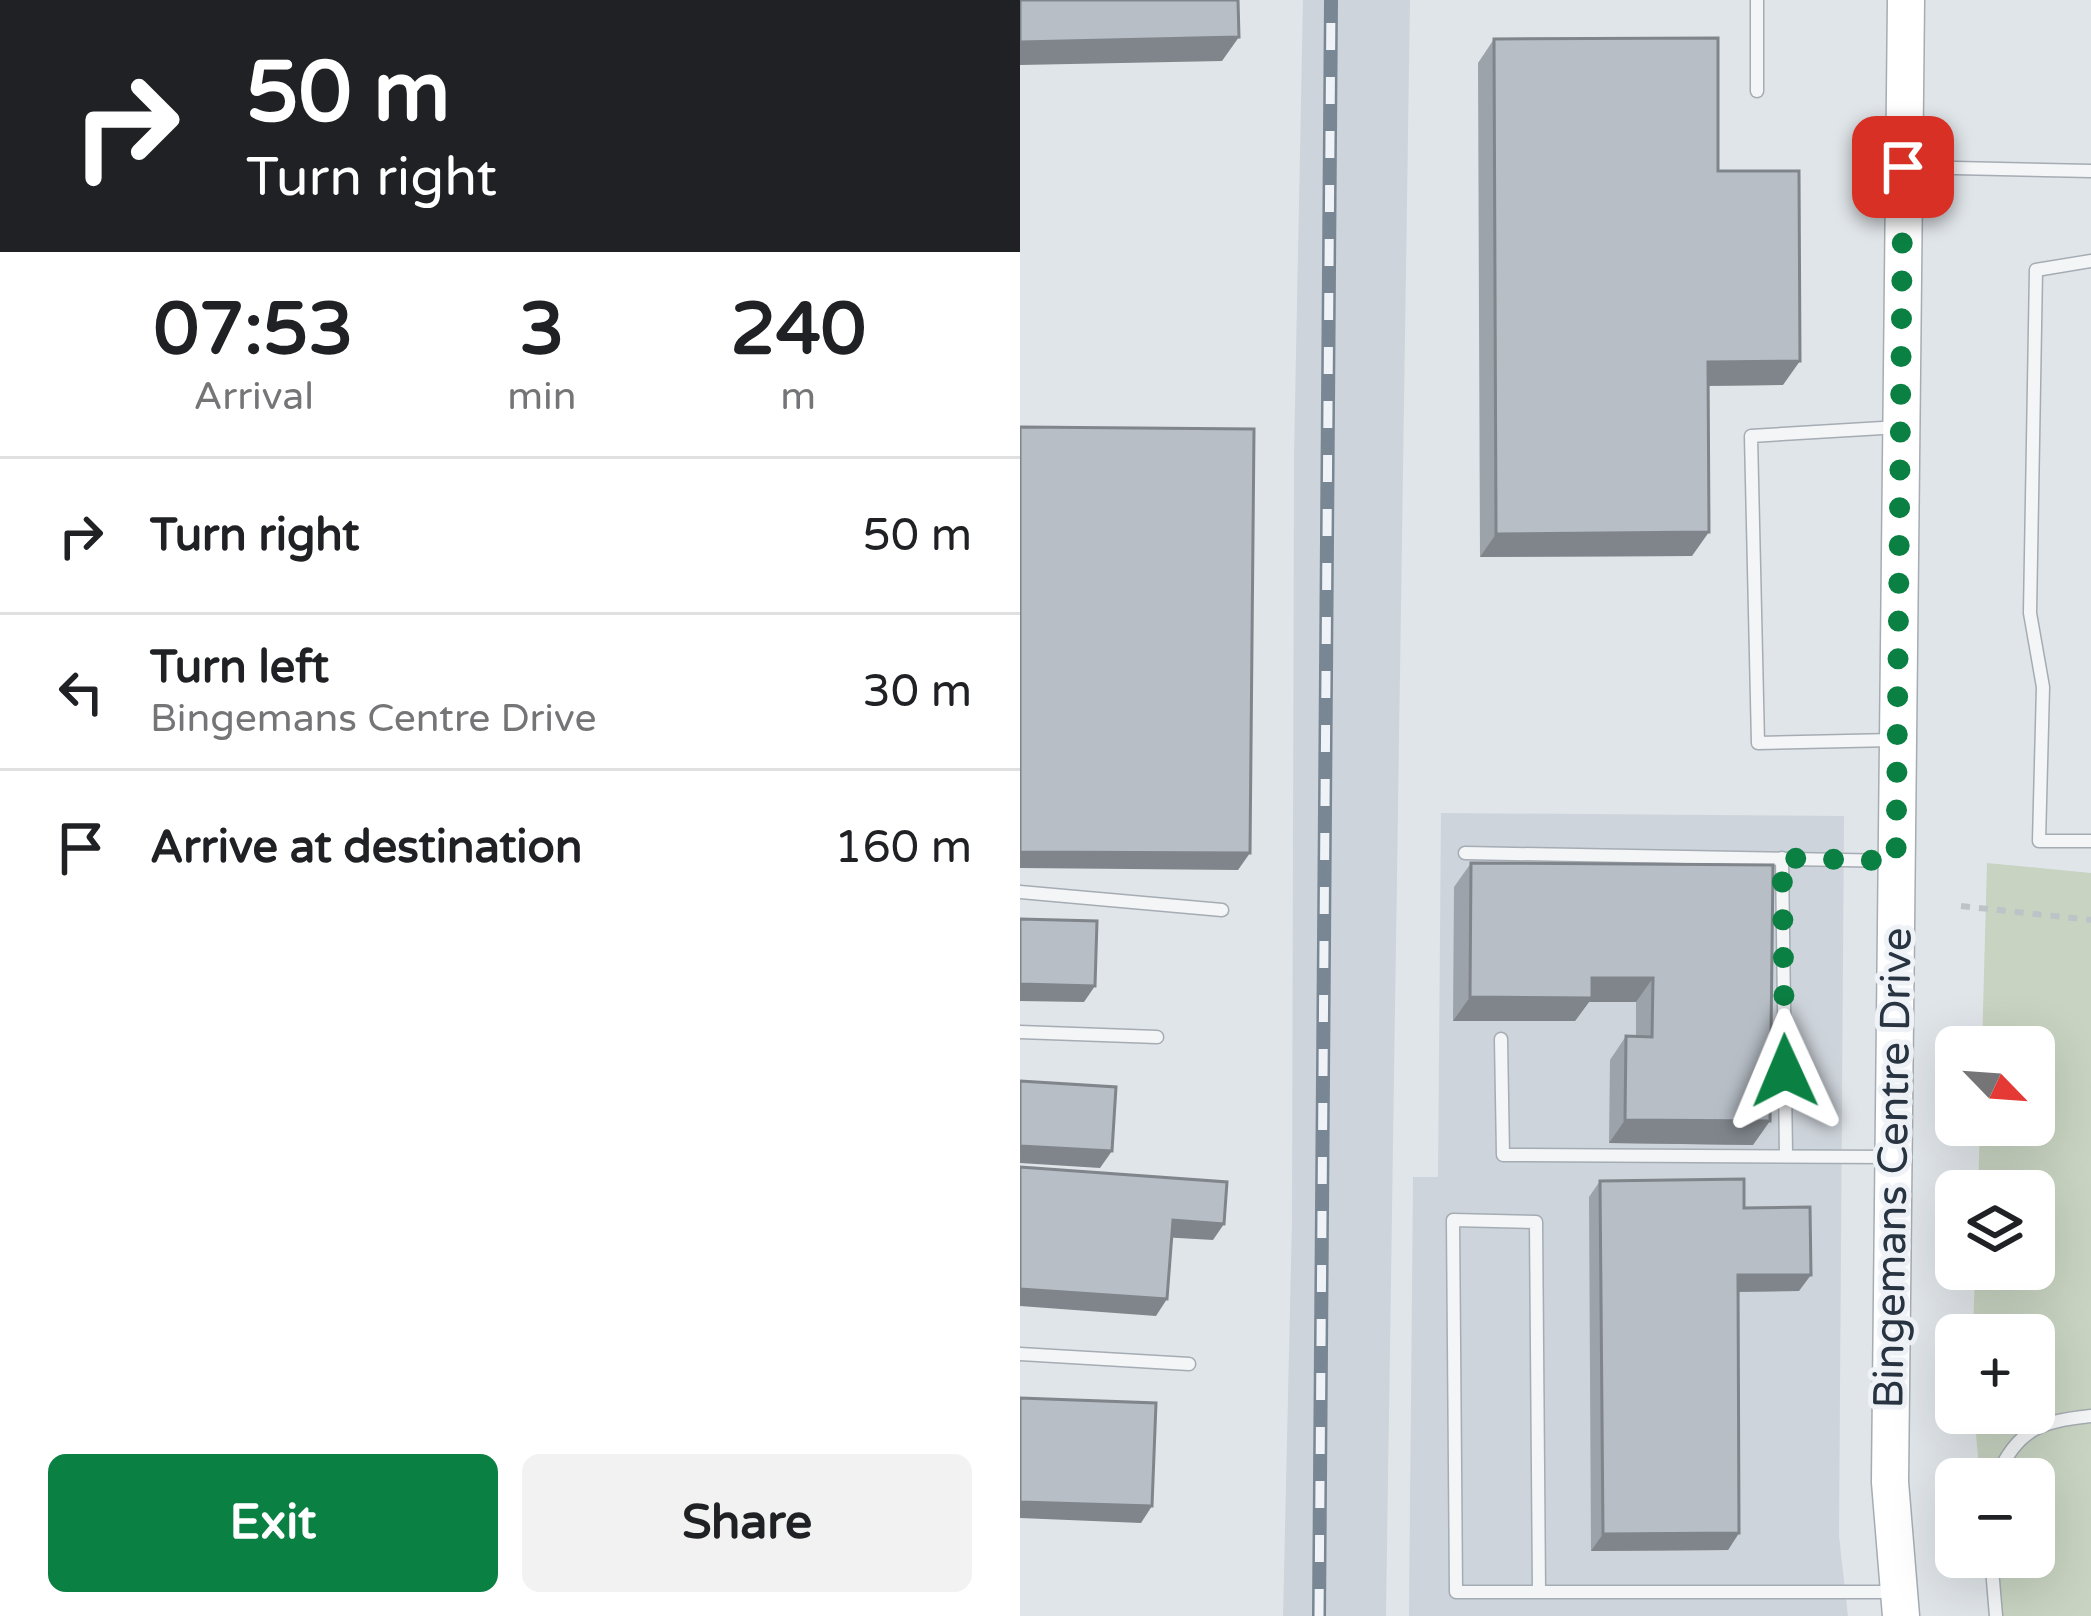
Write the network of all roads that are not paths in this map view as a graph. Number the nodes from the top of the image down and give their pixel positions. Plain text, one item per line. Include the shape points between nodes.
1 (1757, 0) edge
2 (1906, 0) edge
3 (1757, 91) dead end
4 (1903, 167) junction
5 (2091, 171) edge
6 (2091, 261) edge
7 (1900, 427) junction
8 (1897, 740) junction
9 (2091, 841) edge
10 (1465, 853) dead end
11 (1782, 858) junction
12 (1896, 861) junction
13 (1020, 892) edge
14 (1222, 910) dead end
15 (1020, 1032) edge
16 (1156, 1037) dead end
17 (1501, 1039) dead end
18 (1786, 1156) junction
19 (1893, 1157) junction
20 (1020, 1354) edge
21 (1189, 1364) dead end
22 (2091, 1416) edge
23 (2004, 1458) edge
24 (1993, 1578) edge
25 (1539, 1592) junction
26 (1899, 1604) edge
27 (1996, 1616) edge

1 - 3 lane
2 - 4 main road, Bingemans Centre Drive
4 - 5 lane
4 - 7 main road, Bingemans Centre Drive
6 - 9 lane via 2036,271 2030,614 2043,687 2039,841
7 - 8 main road, Bingemans Centre Drive
7 - 8 lane via 1751,436 1758,743
8 - 12 main road, Bingemans Centre Drive
10 - 11 lane
11 - 12 lane
11 - 18 lane
12 - 19 main road, Bingemans Centre Drive
13 - 14 lane
15 - 16 lane
17 - 18 lane via 1503,1155
18 - 19 lane
19 - 26 main road, Bingemans Centre Drive via 1890,1482
20 - 21 lane
22 - 23 lane via 2037,1426
24 - 27 lane
25 - 25 lane via 1456,1592 1454,1220 1536,1222
25 - 26 lane

